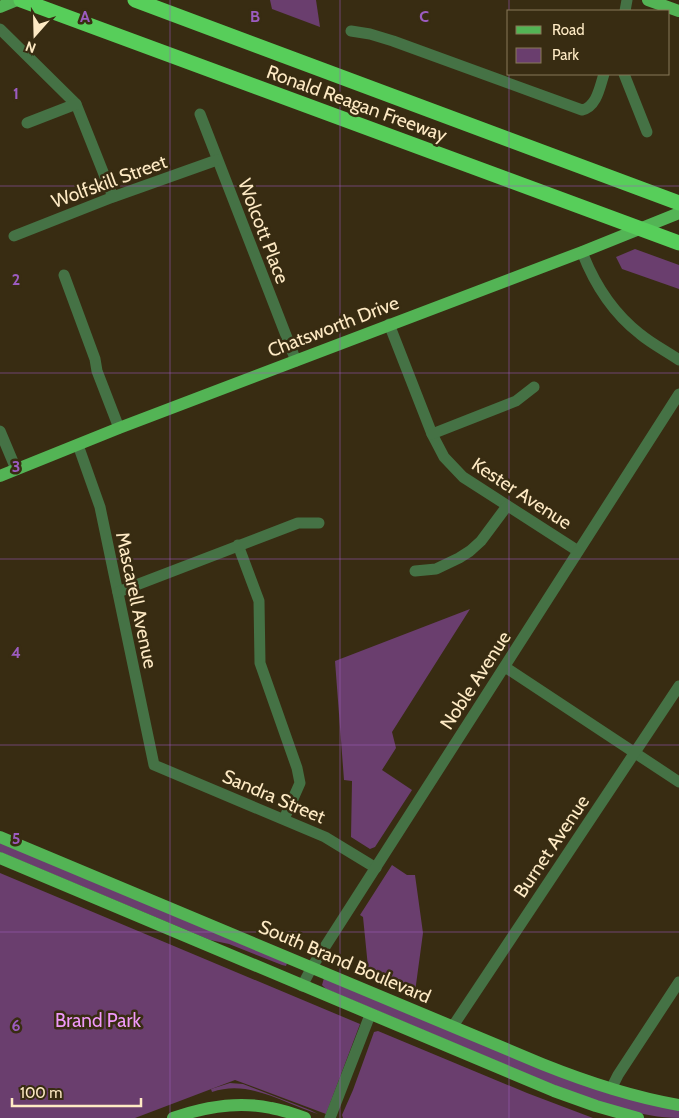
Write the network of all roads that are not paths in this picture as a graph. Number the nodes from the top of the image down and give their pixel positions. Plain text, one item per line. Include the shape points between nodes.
1 (19, 0) edge
2 (135, 0) edge
3 (648, 0) edge
4 (0, 7) edge
5 (679, 11) edge
6 (0, 28) edge
7 (350, 31) dead end
8 (604, 75) edge
9 (624, 75) edge
10 (76, 104) junction
11 (200, 114) dead end
12 (28, 123) dead end
13 (646, 132) dead end
14 (217, 160) junction
15 (113, 197) junction
16 (676, 204) edge
17 (679, 213) edge
18 (14, 236) dead end
19 (679, 243) edge
20 (582, 252) junction
21 (64, 275) dead end
22 (389, 324) junction
23 (679, 360) edge
24 (296, 361) junction
25 (534, 387) dead end
26 (679, 394) edge
27 (120, 428) junction
28 (0, 430) edge
29 (432, 434) junction
30 (78, 444) junction
31 (16, 469) junction
32 (0, 476) edge
33 (507, 506) junction
34 (319, 523) dead end
35 (238, 545) junction
36 (578, 551) junction
37 (415, 571) dead end
38 (118, 592) junction
39 (505, 667) junction
40 (679, 686) edge
41 (635, 752) junction
42 (154, 764) joint
43 (679, 782) edge
44 (284, 819) junction
45 (0, 837) edge
46 (0, 858) edge
47 (376, 868) junction
48 (312, 967) junction
49 (679, 982) edge
50 (302, 986) junction
51 (370, 1015) junction
52 (453, 1026) junction
53 (611, 1089) junction
54 (679, 1106) edge
55 (174, 1118) edge
56 (305, 1118) edge
57 (330, 1118) edge
58 (638, 1118) edge

1 - 4 main road
1 - 19 highway, Ronald Reagan Freeway
2 - 16 highway, Ronald Reagan Freeway
3 - 5 main road
6 - 10 street
7 - 8 street via 393,41 582,110 593,104
9 - 13 street
10 - 12 street
10 - 15 street
11 - 14 street, Wolcott Place
14 - 15 street, Wolfskill Street
14 - 24 street, Wolcott Place
15 - 18 street, Wolfskill Street
17 - 20 main road, Chatsworth Drive
20 - 22 main road, Chatsworth Drive
20 - 23 street via 588,269 620,316
21 - 27 street
22 - 24 main road, Chatsworth Drive
22 - 29 street, Kester Avenue
24 - 27 main road, Chatsworth Drive
25 - 29 street via 516,401
26 - 36 street, Noble Avenue
27 - 30 main road, Chatsworth Drive
28 - 31 street
29 - 33 street, Kester Avenue via 444,458 463,477
30 - 31 main road, Chatsworth Drive
30 - 38 street, Mascarell Avenue via 100,506
31 - 32 main road, Chatsworth Drive
33 - 36 street, Kester Avenue
33 - 37 street via 470,551 436,568
34 - 35 street via 298,523
35 - 38 street
35 - 44 street via 259,601 260,663 300,783
36 - 39 street, Noble Avenue
38 - 42 street, Mascarell Avenue
39 - 41 street
39 - 47 street, Noble Avenue
40 - 41 street, Burnet Avenue
41 - 43 street
41 - 52 street, Burnet Avenue
42 - 44 street, Sandra Street
44 - 47 street, Sandra Street via 326,837
45 - 48 main road, South Brand Boulevard
46 - 50 main road, South Brand Boulevard
47 - 48 street, Noble Avenue
48 - 50 street, Noble Avenue
48 - 52 main road, South Brand Boulevard
49 - 53 street
50 - 51 main road, South Brand Boulevard
51 - 57 street
51 - 58 main road, South Brand Boulevard via 554,1091
52 - 53 main road, South Brand Boulevard via 550,1068
53 - 54 main road, South Brand Boulevard
55 - 56 main road via 228,1106 270,1107

